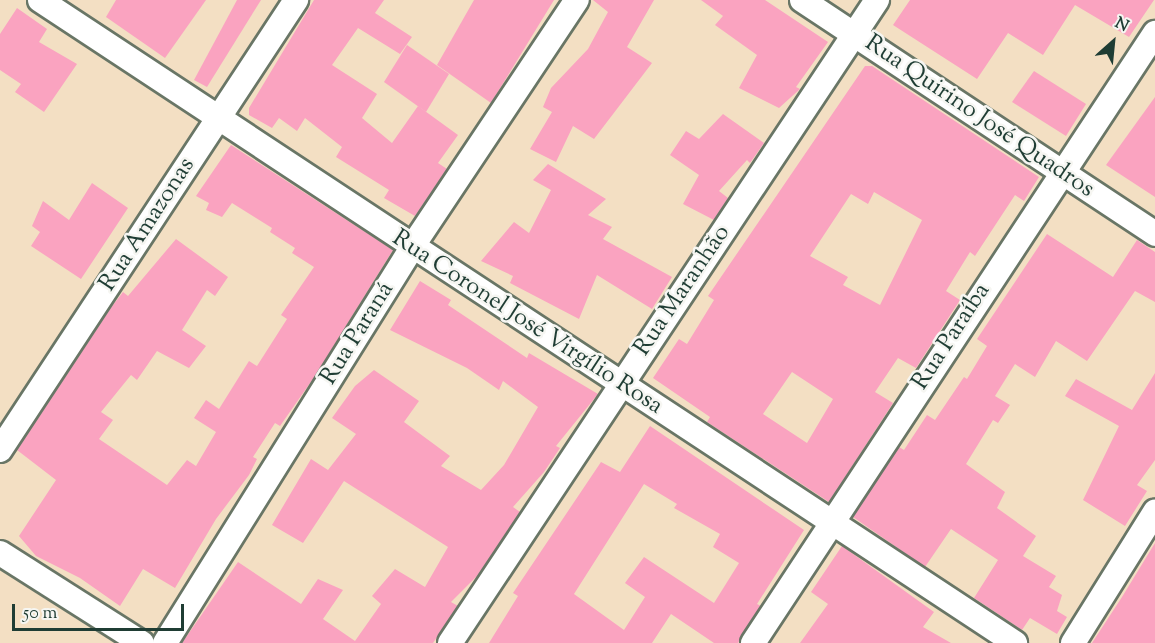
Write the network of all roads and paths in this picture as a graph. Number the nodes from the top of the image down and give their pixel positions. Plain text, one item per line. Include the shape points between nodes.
1 (40, 0) edge
2 (296, 0) edge
3 (577, 0) edge
4 (802, 0) edge
5 (877, 0) edge
6 (1155, 33) edge
7 (854, 34) junction
8 (218, 119) junction
9 (1061, 171) junction
10 (1155, 234) edge
11 (412, 247) junction
12 (621, 386) junction
13 (0, 450) edge
14 (1155, 512) edge
15 (830, 523) junction
16 (0, 553) edge
17 (142, 643) edge
18 (165, 643) edge
19 (450, 643) edge
20 (753, 643) edge
21 (1015, 643) edge
22 (1073, 643) edge

1 - 8 street, Rua Coronel José Virgílio Rosa
2 - 8 street, Rua Amazonas
3 - 11 street, Rua Paraná
4 - 7 street, Rua Quirino José Quadros
5 - 7 street, Rua Maranhão
6 - 9 street, Rua Paraíba
7 - 9 street, Rua Quirino José Quadros
7 - 12 street, Rua Maranhão
8 - 11 street, Rua Coronel José Virgílio Rosa
8 - 13 street, Rua Amazonas
9 - 10 street, Rua Quirino José Quadros
9 - 15 street, Rua Paraíba
11 - 12 street, Rua Coronel José Virgílio Rosa
11 - 18 street, Rua Paraná
12 - 15 street, Rua Coronel José Virgílio Rosa
12 - 19 street, Rua Maranhão
14 - 22 street
15 - 20 street, Rua Paraíba
15 - 21 street, Rua Coronel José Virgílio Rosa
16 - 17 street

